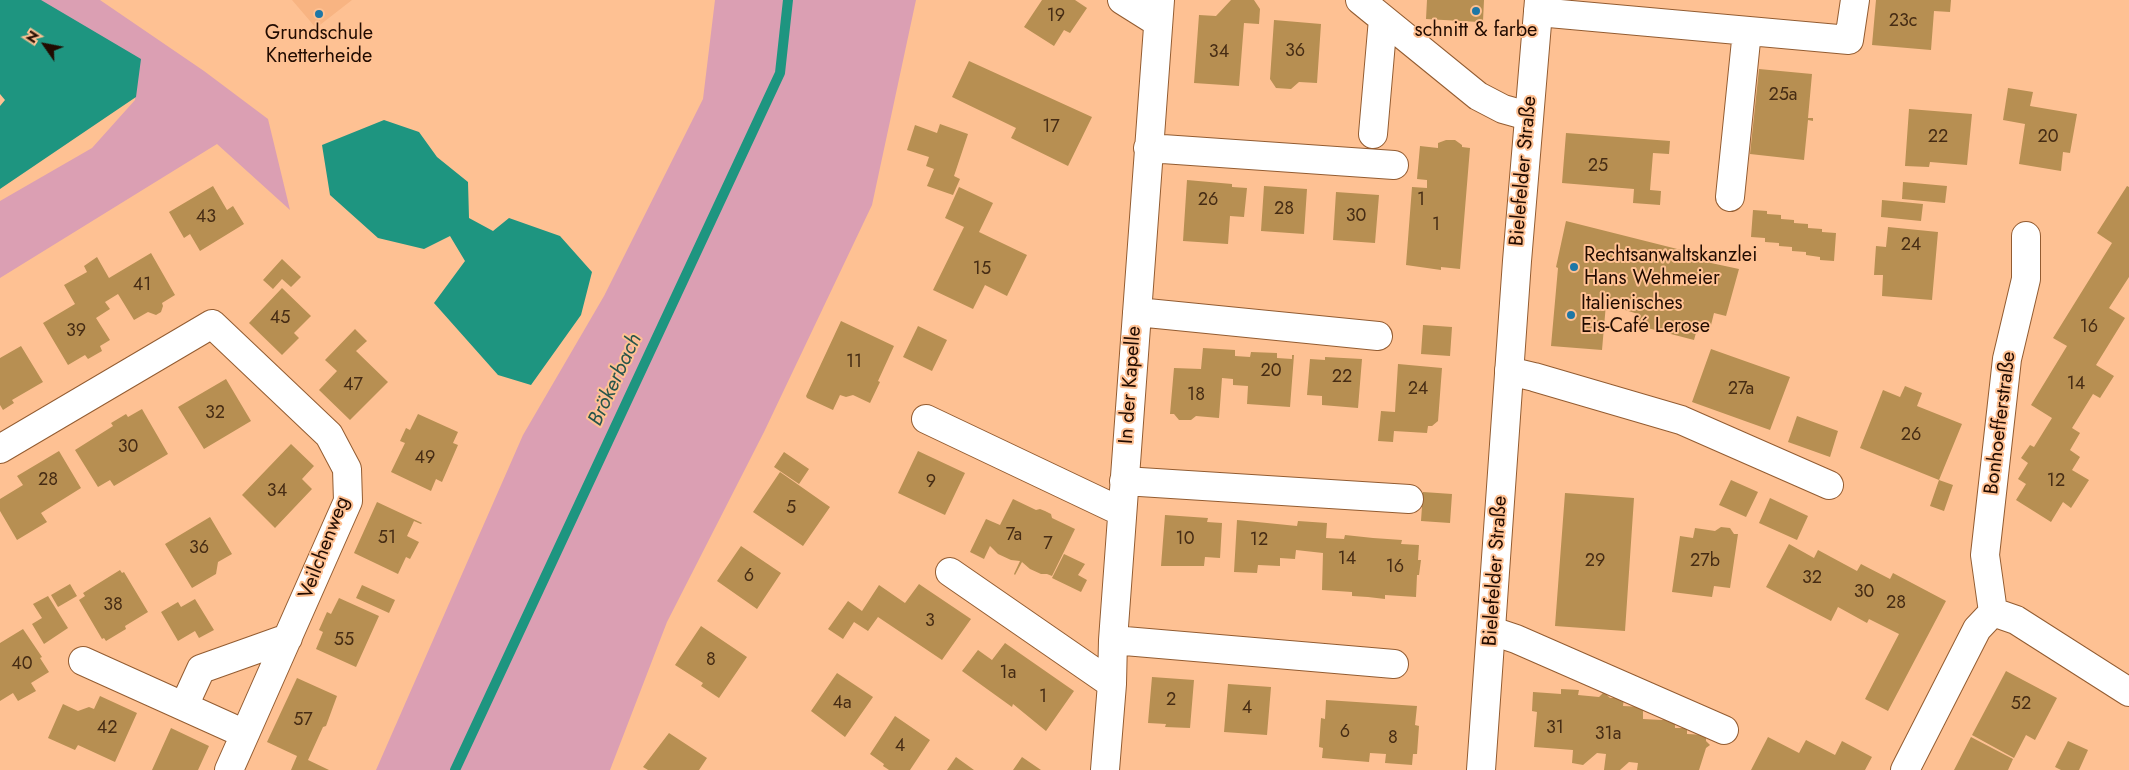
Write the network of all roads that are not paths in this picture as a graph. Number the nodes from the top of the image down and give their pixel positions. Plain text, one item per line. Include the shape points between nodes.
1 (1122, 0) edge
2 (1360, 0) edge
3 (1855, 0) edge
4 (1539, 6) edge
5 (1158, 11) edge
6 (1383, 19) junction
7 (1747, 31) junction
8 (1528, 116) junction
9 (1374, 134) dead end
10 (1148, 148) junction
11 (1394, 165) dead end
12 (1730, 197) dead end
13 (2026, 236) dead end
14 (1137, 312) junction
15 (1378, 336) dead end
16 (1509, 371) junction
17 (926, 419) dead end
18 (0, 449) edge
19 (1124, 480) junction
20 (1829, 486) dead end
21 (1409, 499) dead end
22 (1122, 512) junction
23 (950, 572) dead end
24 (1993, 612) junction
25 (1492, 631) junction
26 (288, 638) junction
27 (1113, 640) junction
28 (83, 661) dead end
29 (1394, 664) dead end
30 (1112, 684) junction
31 (2129, 692) edge
32 (184, 706) junction
33 (1724, 730) dead end
34 (245, 734) junction
35 (229, 770) edge
36 (1105, 770) edge
37 (1482, 770) edge
38 (1904, 770) edge

1 - 5 street
2 - 6 street
3 - 7 street via 1849,40
4 - 7 street
4 - 8 street, Bielefelder Straße
5 - 10 street, In der Kapelle
6 - 8 street via 1478,96 1503,109
6 - 9 street
7 - 12 street
8 - 16 street, Bielefelder Straße
10 - 11 street
10 - 14 street, In der Kapelle
13 - 24 street, Bonhoefferstraße via 2026,279 2007,359 1985,555
14 - 15 street
14 - 19 street, In der Kapelle
16 - 20 street via 1681,420
16 - 25 street, Bielefelder Straße
17 - 22 street
18 - 26 street, Veilchenweg via 212,324 329,435 347,469 348,501
19 - 21 street
19 - 22 street, In der Kapelle
22 - 27 street, In der Kapelle
23 - 30 street
24 - 31 street via 2016,620
24 - 38 street via 1977,629
25 - 33 street
25 - 37 street, Bielefelder Straße
26 - 32 street via 201,670
26 - 34 street, Veilchenweg
27 - 29 street
27 - 30 street, In der Kapelle
28 - 32 street
30 - 36 street, In der Kapelle
32 - 34 street
34 - 35 street, Veilchenweg

